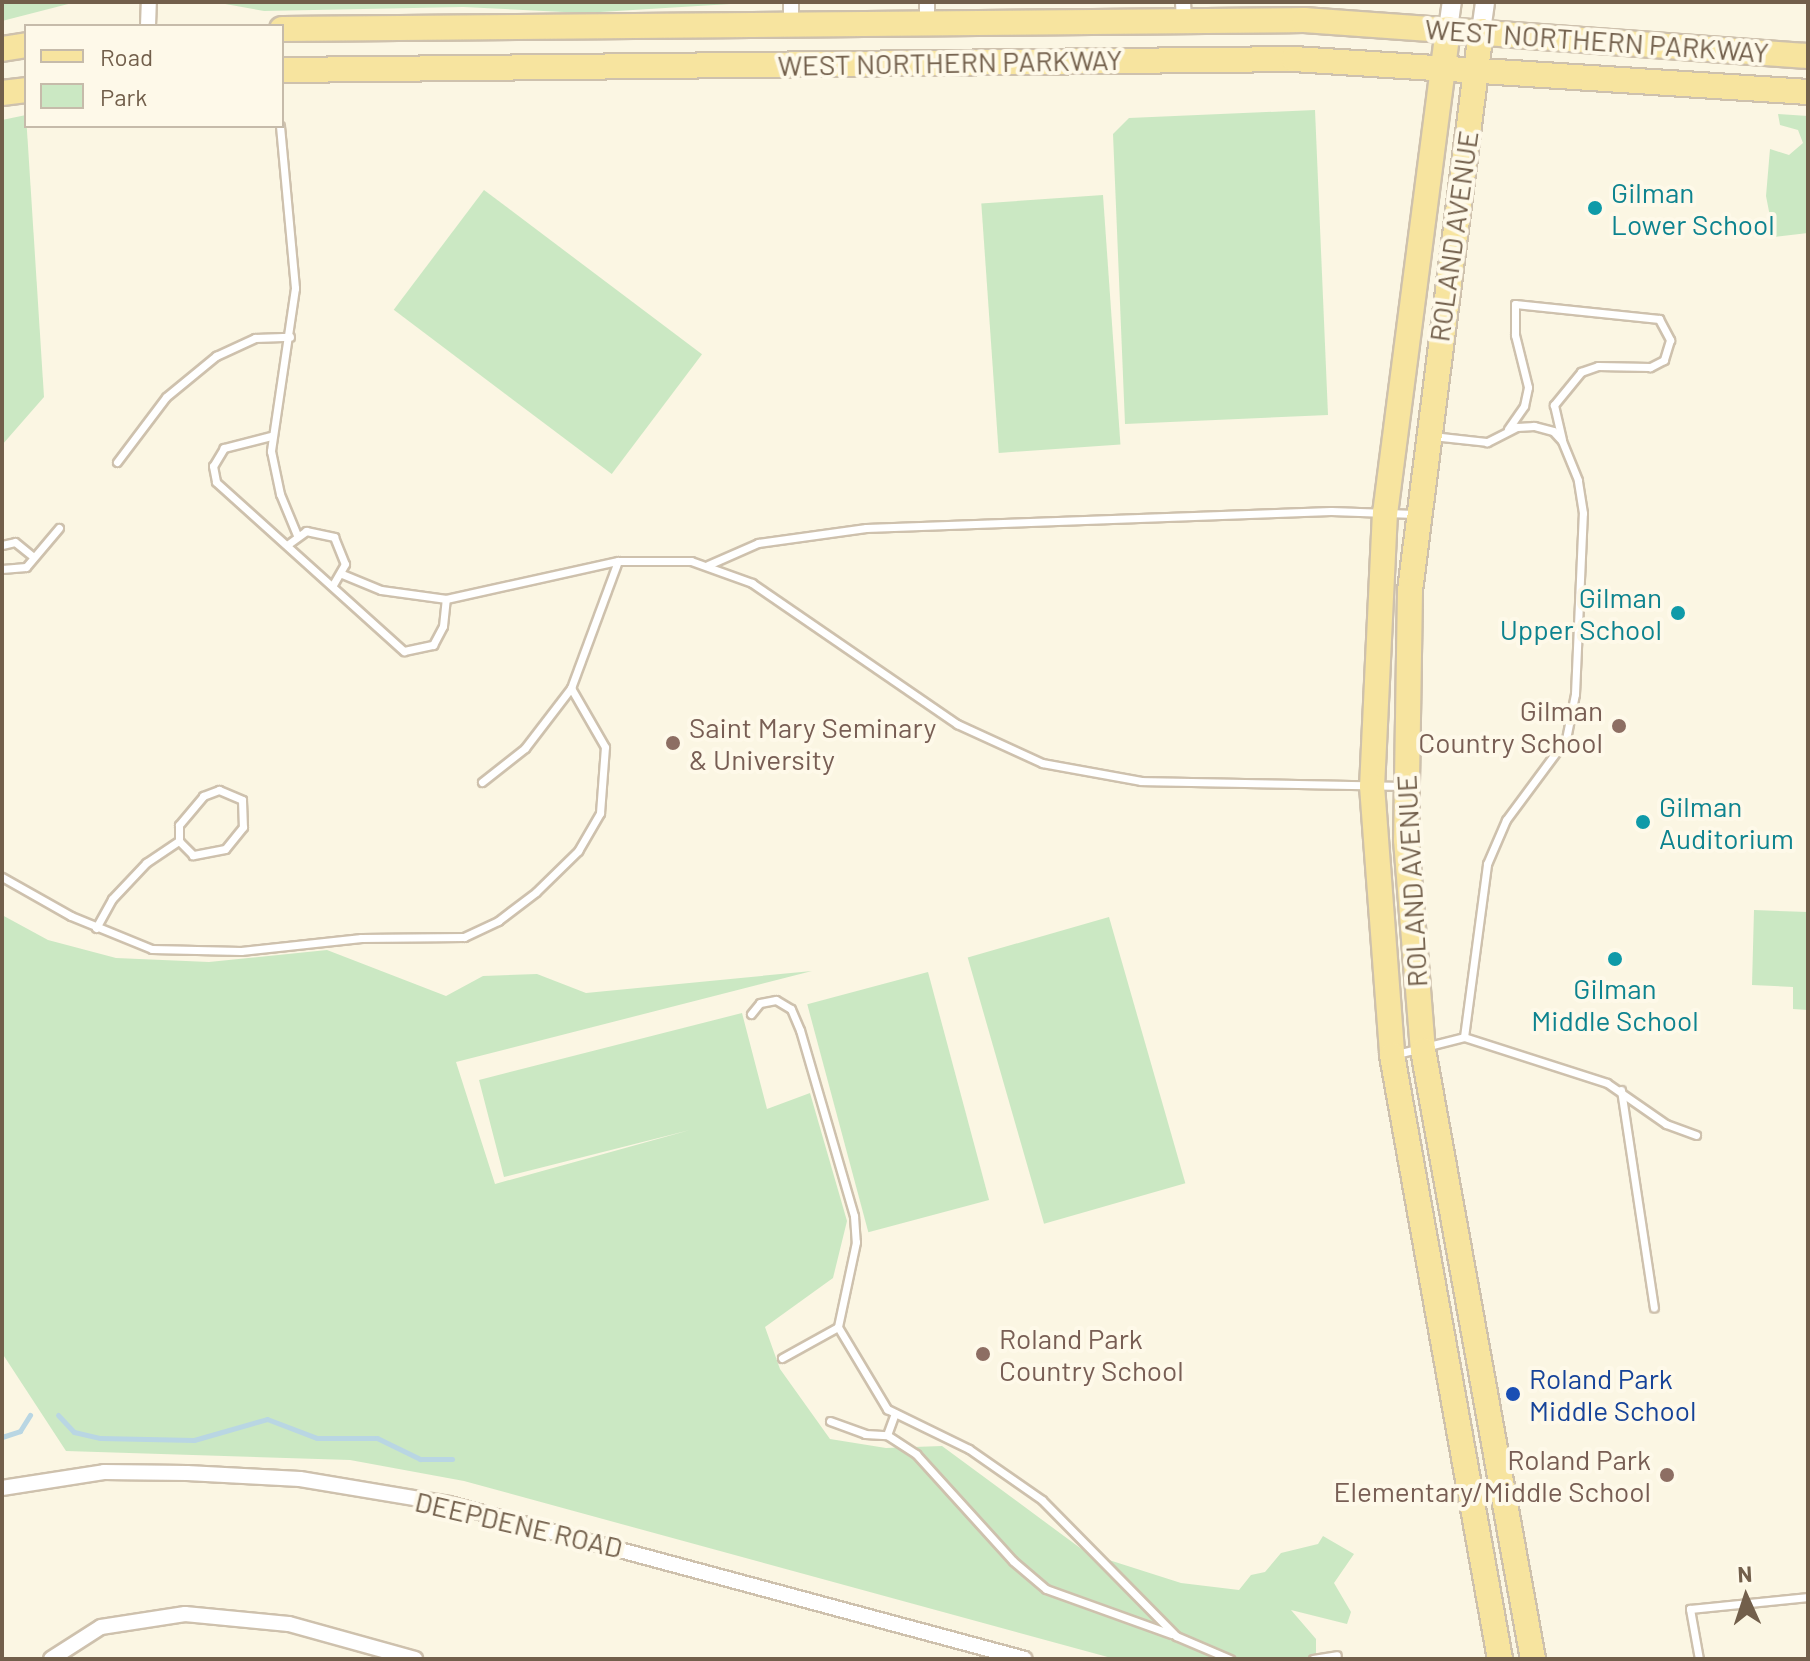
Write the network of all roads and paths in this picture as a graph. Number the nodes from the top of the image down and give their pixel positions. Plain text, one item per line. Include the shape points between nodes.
1 (149, 2) edge
2 (1452, 2) edge
3 (1485, 2) edge
4 (1184, 10) edge
5 (791, 12) edge
6 (927, 12) edge
7 (148, 24) edge
8 (284, 29) edge
9 (1448, 29) junction
10 (1481, 31) junction
11 (24, 45) edge
12 (2, 49) edge
13 (1808, 56) edge
14 (1443, 66) junction
15 (1476, 68) junction
16 (284, 70) edge
17 (24, 90) edge
18 (1808, 92) edge
19 (2, 93) edge
20 (280, 128) edge
21 (290, 337) junction
22 (1507, 431) junction
23 (1427, 435) junction
24 (271, 436) junction
25 (1562, 441) junction
26 (117, 462) dead end
27 (1385, 512) junction
28 (1417, 514) junction
29 (59, 528) dead end
30 (297, 535) junction
31 (2, 545) edge
32 (287, 545) junction
33 (32, 556) junction
34 (618, 561) junction
35 (708, 565) junction
36 (2, 569) edge
37 (342, 574) junction
38 (333, 585) junction
39 (446, 599) junction
40 (571, 688) junction
41 (482, 782) dead end
42 (1372, 786) junction
43 (1405, 786) junction
44 (179, 841) junction
45 (2, 877) edge
46 (96, 928) junction
47 (751, 1014) dead end
48 (1464, 1037) junction
49 (1423, 1050) junction
50 (1392, 1055) junction
51 (1621, 1090) junction
52 (1696, 1135) dead end
53 (1654, 1308) dead end
54 (838, 1327) junction
55 (782, 1358) dead end
56 (895, 1413) junction
57 (830, 1421) dead end
58 (887, 1435) junction
59 (2, 1488) edge
60 (1808, 1597) edge
61 (1176, 1636) junction
62 (1337, 1655) dead end
63 (51, 1659) edge
64 (415, 1659) edge
65 (1025, 1659) edge
66 (1230, 1659) edge
67 (1313, 1659) edge
68 (1500, 1659) edge
69 (1533, 1659) edge
70 (1699, 1659) edge

1 - 7 street
2 - 9 street, ROLAND AVENUE
3 - 10 street, ROLAND AVENUE
4 - 6 main road, WEST NORTHERN PARKWAY
4 - 9 main road, WEST NORTHERN PARKWAY
5 - 6 main road, WEST NORTHERN PARKWAY
5 - 8 main road, WEST NORTHERN PARKWAY
9 - 10 main road, WEST NORTHERN PARKWAY
9 - 14 main road, ROLAND AVENUE
10 - 13 main road, WEST NORTHERN PARKWAY
10 - 15 main road, ROLAND AVENUE
11 - 12 main road
14 - 15 main road, WEST NORTHERN PARKWAY
14 - 16 main road, WEST NORTHERN PARKWAY via 1294,59
14 - 27 main road, ROLAND AVENUE
15 - 18 main road, WEST NORTHERN PARKWAY
15 - 23 main road, ROLAND AVENUE
17 - 19 main road
20 - 21 lane via 295,257
21 - 24 lane
21 - 26 lane via 255,338 216,356 166,397
22 - 23 lane via 1479,442
22 - 25 lane via 1544,427
22 - 25 lane via 1524,406 1528,387 1515,335 1515,304 1659,319 1670,340 1664,360 1650,367 1592,367 1556,401
23 - 28 main road, ROLAND AVENUE
24 - 30 lane via 280,494
24 - 32 lane via 224,448 215,456 213,473 216,482
25 - 48 lane via 1578,480 1583,513 1573,717 1566,739 1494,842 1481,898
27 - 28 lane
27 - 35 lane via 866,528 758,543
27 - 42 main road, ROLAND AVENUE
28 - 43 main road, ROLAND AVENUE via 1407,642
29 - 33 lane
30 - 32 lane
30 - 37 lane via 316,529 334,537 344,554
31 - 33 lane via 15,542
32 - 38 lane
33 - 36 lane via 19,570
34 - 35 lane
34 - 39 lane
34 - 40 lane
35 - 42 lane via 778,599 957,724 1042,763 1141,781
37 - 38 lane
37 - 39 lane via 401,594
38 - 39 lane via 404,651 415,653 440,636
40 - 41 lane via 533,740
40 - 46 lane via 605,747 600,813 559,870 514,910 478,931 448,939 361,938 209,952 152,949
42 - 43 lane
42 - 50 main road, ROLAND AVENUE
43 - 49 main road, ROLAND AVENUE
44 - 44 lane via 193,855 225,849 243,827 242,800 219,790 203,796 184,814
44 - 46 lane via 159,851 122,887
45 - 46 lane
47 - 54 lane via 760,1003 776,1000 791,1009 854,1216 856,1242
48 - 49 lane
48 - 51 lane
49 - 50 lane
49 - 69 main road, ROLAND AVENUE
50 - 68 main road, ROLAND AVENUE
51 - 52 lane via 1666,1124
51 - 53 lane
54 - 55 lane
54 - 56 lane via 887,1409
56 - 58 lane
56 - 61 lane via 969,1449 1042,1500
57 - 58 lane via 865,1434
58 - 61 lane via 950,1486 1013,1561 1046,1589
59 - 65 street, DEEPDENE ROAD via 104,1472 300,1479 419,1499 602,1542
60 - 70 lane via 1690,1609
61 - 66 lane
62 - 67 lane
63 - 64 street via 101,1627 185,1614 289,1624

